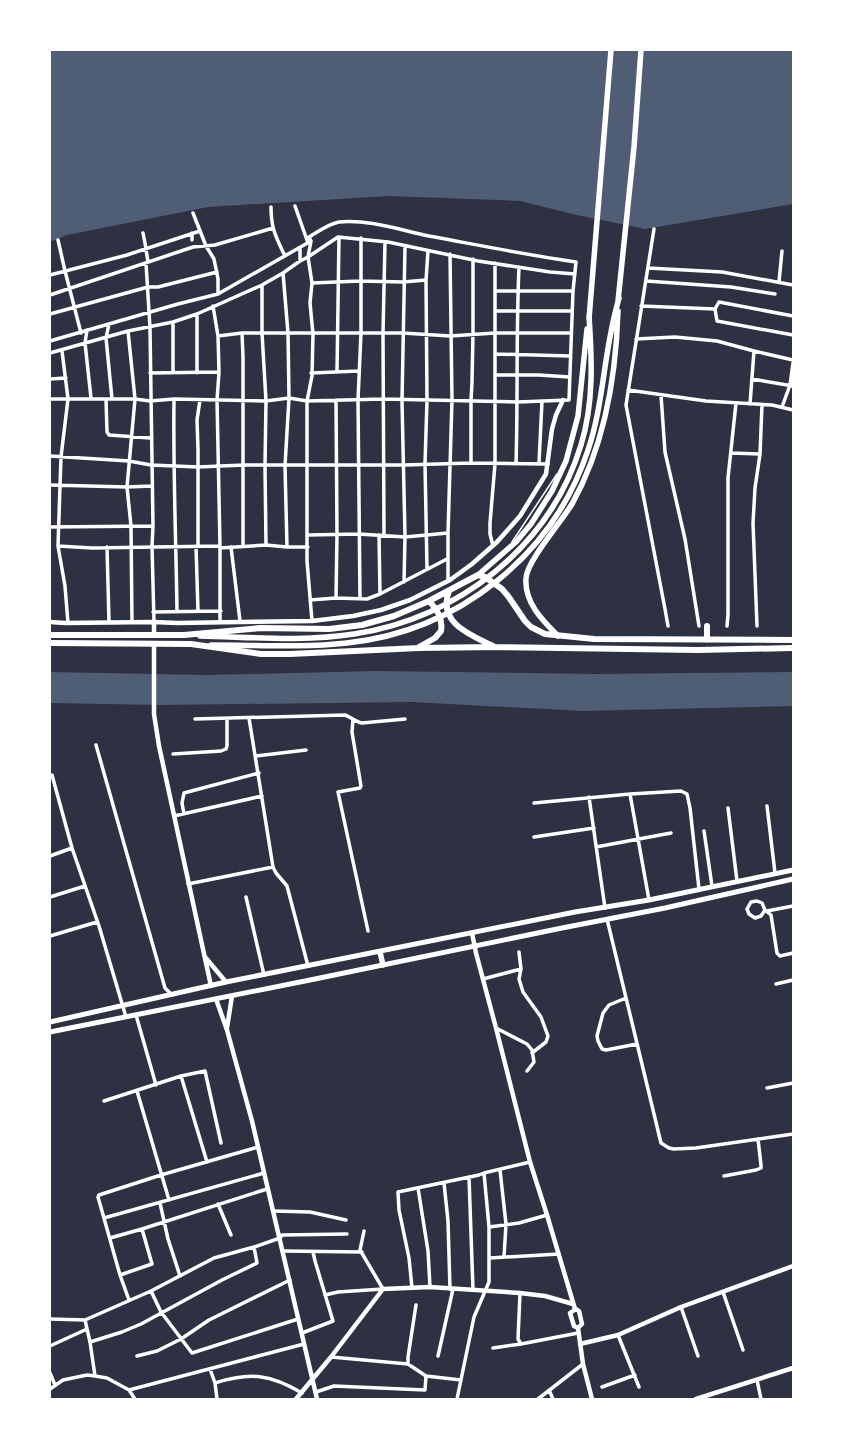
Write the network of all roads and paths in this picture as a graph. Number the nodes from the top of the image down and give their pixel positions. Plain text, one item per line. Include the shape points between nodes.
1 (610, 50) edge
2 (641, 50) edge
3 (296, 206) dead end
4 (271, 207) dead end
5 (193, 213) dead end
6 (273, 228) junction
7 (654, 229) dead end
8 (200, 231) junction
9 (192, 233) junction
10 (143, 234) dead end
11 (339, 237) junction
12 (361, 238) junction
13 (58, 240) dead end
14 (192, 240) dead end
15 (309, 242) junction
16 (385, 242) junction
17 (206, 246) junction
18 (405, 246) junction
19 (146, 248) junction
20 (300, 248) junction
21 (428, 250) junction
22 (782, 251) dead end
23 (450, 254) junction
24 (285, 256) junction
25 (308, 257) junction
26 (473, 259) junction
27 (300, 261) junction
28 (147, 262) junction
29 (495, 263) junction
30 (519, 267) junction
31 (648, 268) junction
32 (65, 271) junction
33 (217, 272) junction
34 (283, 273) junction
35 (575, 274) junction
36 (50, 275) edge
37 (426, 280) junction
38 (338, 281) junction
39 (360, 281) junction
40 (646, 281) junction
41 (384, 282) junction
42 (403, 282) junction
43 (779, 282) junction
44 (312, 283) junction
45 (262, 285) junction
46 (793, 285) edge
47 (148, 287) junction
48 (70, 288) junction
49 (518, 290) junction
50 (495, 291) junction
51 (573, 291) junction
52 (218, 294) junction
53 (775, 294) dead end
54 (50, 295) edge
55 (212, 296) junction
56 (619, 298) junction
57 (214, 306) junction
58 (641, 306) junction
59 (74, 307) junction
60 (715, 309) junction
61 (495, 311) junction
62 (517, 311) junction
63 (572, 311) junction
64 (148, 313) junction
65 (50, 314) edge
66 (198, 314) junction
67 (589, 316) junction
68 (793, 316) edge
69 (173, 322) junction
70 (109, 324) junction
71 (150, 328) junction
72 (87, 330) junction
73 (128, 332) junction
74 (495, 332) junction
75 (82, 333) junction
76 (242, 333) junction
77 (262, 333) junction
78 (288, 333) junction
79 (361, 333) junction
80 (403, 333) junction
81 (517, 333) junction
82 (571, 333) junction
83 (312, 334) junction
84 (338, 334) junction
85 (383, 334) junction
86 (473, 334) junction
87 (427, 335) junction
88 (793, 335) edge
89 (218, 336) junction
90 (450, 336) junction
91 (106, 338) junction
92 (636, 338) junction
93 (50, 341) edge
94 (85, 343) junction
95 (62, 351) junction
96 (754, 352) junction
97 (50, 353) edge
98 (495, 354) junction
99 (517, 355) junction
100 (570, 356) junction
101 (793, 360) edge
102 (793, 364) edge
103 (359, 371) junction
104 (219, 372) junction
105 (337, 372) junction
106 (150, 373) junction
107 (173, 373) junction
108 (197, 373) junction
109 (312, 373) junction
110 (495, 376) junction
111 (517, 376) junction
112 (569, 377) junction
113 (66, 378) junction
114 (50, 379) edge
115 (752, 379) junction
116 (791, 385) edge
117 (628, 390) junction
118 (661, 395) junction
119 (91, 398) junction
120 (289, 398) junction
121 (50, 399) edge
122 (68, 399) junction
123 (106, 399) junction
124 (112, 399) junction
125 (135, 399) junction
126 (174, 399) junction
127 (383, 399) junction
128 (200, 400) junction
129 (217, 400) junction
130 (244, 400) junction
131 (266, 400) junction
132 (336, 400) junction
133 (358, 400) junction
134 (402, 400) junction
135 (427, 400) junction
136 (452, 400) junction
137 (471, 400) junction
138 (563, 400) junction
139 (150, 401) junction
140 (307, 401) junction
141 (495, 401) junction
142 (542, 401) junction
143 (518, 402) junction
144 (736, 403) junction
145 (750, 404) junction
146 (762, 405) junction
147 (782, 407) junction
148 (793, 410) edge
149 (131, 437) junction
150 (150, 438) junction
151 (731, 453) junction
152 (760, 454) junction
153 (50, 456) edge
154 (61, 456) junction
155 (129, 461) junction
156 (471, 463) junction
157 (539, 463) junction
158 (425, 464) junction
159 (450, 464) junction
160 (495, 464) junction
161 (516, 464) junction
162 (548, 464) junction
163 (151, 465) junction
164 (244, 465) junction
165 (382, 465) junction
166 (404, 465) junction
167 (173, 466) junction
168 (265, 466) junction
169 (285, 466) junction
170 (307, 466) junction
171 (337, 466) junction
172 (359, 466) junction
173 (198, 467) junction
174 (218, 467) junction
175 (50, 485) edge
176 (61, 485) junction
177 (152, 486) junction
178 (127, 487) junction
179 (513, 524) junction
180 (131, 526) junction
181 (152, 526) junction
182 (50, 527) edge
183 (59, 527) junction
184 (518, 528) dead end
185 (448, 533) junction
186 (337, 534) junction
187 (359, 534) junction
188 (308, 535) junction
189 (382, 535) junction
190 (426, 535) junction
191 (405, 537) junction
192 (266, 545) junction
193 (58, 546) junction
194 (152, 546) junction
195 (197, 546) junction
196 (244, 546) junction
197 (493, 546) junction
198 (106, 547) junction
199 (131, 547) junction
200 (176, 547) junction
201 (220, 547) junction
202 (287, 547) junction
203 (308, 547) junction
204 (231, 548) junction
205 (448, 559) junction
206 (427, 569) junction
207 (478, 575) junction
208 (448, 581) junction
209 (404, 582) junction
210 (449, 591) junction
211 (380, 594) junction
212 (336, 598) junction
213 (360, 598) junction
214 (310, 600) junction
215 (429, 601) junction
216 (177, 611) junction
217 (221, 611) junction
218 (154, 612) junction
219 (198, 612) junction
220 (240, 621) junction
221 (312, 621) junction
222 (50, 622) edge
223 (110, 622) junction
224 (132, 622) junction
225 (154, 622) junction
226 (220, 622) junction
227 (68, 623) junction
228 (668, 626) dead end
229 (699, 626) dead end
230 (707, 626) dead end
231 (726, 626) dead end
232 (757, 626) dead end
233 (545, 634) junction
234 (50, 635) edge
235 (154, 635) junction
236 (184, 635) junction
237 (558, 636) junction
238 (707, 640) junction
239 (793, 640) edge
240 (50, 643) edge
241 (154, 644) junction
242 (191, 644) junction
243 (495, 647) junction
244 (418, 648) junction
245 (542, 648) junction
246 (793, 648) edge
247 (250, 718) junction
248 (195, 719) dead end
249 (227, 719) junction
250 (352, 719) junction
251 (405, 719) dead end
252 (96, 745) dead end
253 (306, 750) dead end
254 (173, 754) dead end
255 (256, 756) junction
256 (258, 773) junction
257 (50, 776) edge
258 (630, 794) junction
259 (262, 796) junction
260 (589, 797) junction
261 (534, 803) dead end
262 (767, 806) dead end
263 (728, 808) dead end
264 (184, 814) junction
265 (174, 816) junction
266 (594, 828) junction
267 (704, 831) dead end
268 (672, 833) dead end
269 (534, 837) dead end
270 (638, 840) junction
271 (596, 847) junction
272 (72, 848) junction
273 (50, 856) edge
274 (273, 866) junction
275 (793, 870) edge
276 (775, 873) junction
277 (793, 879) edge
278 (737, 881) junction
279 (188, 884) junction
280 (85, 886) junction
281 (712, 886) junction
282 (699, 889) junction
283 (50, 897) edge
284 (246, 897) dead end
285 (649, 900) junction
286 (793, 906) edge
287 (605, 908) junction
288 (766, 911) junction
289 (608, 919) junction
290 (97, 922) junction
291 (368, 931) dead end
292 (472, 933) junction
293 (50, 936) edge
294 (474, 947) junction
295 (380, 952) junction
296 (519, 952) dead end
297 (793, 954) edge
298 (204, 955) junction
299 (383, 965) junction
300 (308, 966) junction
301 (521, 969) junction
302 (264, 975) junction
303 (483, 979) junction
304 (793, 980) edge
305 (226, 982) junction
306 (776, 984) dead end
307 (211, 986) junction
308 (172, 994) junction
309 (232, 996) junction
310 (626, 998) junction
311 (216, 999) junction
312 (122, 1006) junction
313 (136, 1015) junction
314 (126, 1017) junction
315 (50, 1022) edge
316 (496, 1028) junction
317 (227, 1030) junction
318 (50, 1032) edge
319 (637, 1044) junction
320 (532, 1053) junction
321 (527, 1071) dead end
322 (181, 1076) junction
323 (793, 1083) edge
324 (156, 1085) junction
325 (767, 1088) dead end
326 (137, 1091) junction
327 (104, 1101) dead end
328 (793, 1134) edge
329 (758, 1139) junction
330 (220, 1143) dead end
331 (258, 1147) junction
332 (207, 1162) junction
333 (530, 1162) junction
334 (500, 1170) junction
335 (264, 1173) junction
336 (484, 1173) junction
337 (161, 1175) junction
338 (724, 1176) dead end
339 (469, 1177) junction
340 (444, 1183) junction
341 (418, 1188) junction
342 (267, 1189) junction
343 (169, 1200) junction
344 (160, 1203) junction
345 (218, 1204) junction
346 (273, 1211) junction
347 (547, 1215) junction
348 (104, 1218) junction
349 (346, 1220) dead end
350 (164, 1222) junction
351 (506, 1224) junction
352 (489, 1227) junction
353 (142, 1229) junction
354 (364, 1231) dead end
355 (347, 1234) dead end
356 (231, 1235) dead end
357 (110, 1238) junction
358 (280, 1238) junction
359 (254, 1247) junction
360 (283, 1251) junction
361 (313, 1252) junction
362 (362, 1252) junction
363 (559, 1254) junction
364 (504, 1257) junction
365 (490, 1258) junction
366 (793, 1266) edge
367 (120, 1275) junction
368 (180, 1276) junction
369 (290, 1280) junction
370 (430, 1287) junction
371 (412, 1288) junction
372 (383, 1289) junction
373 (451, 1289) junction
374 (473, 1290) junction
375 (485, 1290) junction
376 (150, 1292) junction
377 (520, 1292) junction
378 (723, 1292) junction
379 (325, 1295) junction
380 (129, 1300) junction
381 (573, 1304) junction
382 (416, 1305) dead end
383 (681, 1307) junction
384 (574, 1309) junction
385 (161, 1312) junction
386 (50, 1319) edge
387 (298, 1319) junction
388 (85, 1320) junction
389 (87, 1330) junction
390 (578, 1330) junction
391 (302, 1333) junction
392 (618, 1335) junction
393 (181, 1339) junction
394 (90, 1342) junction
395 (304, 1344) junction
396 (521, 1344) junction
397 (580, 1344) junction
398 (50, 1346) edge
399 (493, 1348) dead end
400 (743, 1350) dead end
401 (137, 1356) dead end
402 (438, 1356) dead end
403 (698, 1356) dead end
404 (331, 1358) junction
405 (408, 1364) junction
406 (583, 1364) junction
407 (793, 1368) edge
408 (210, 1369) junction
409 (50, 1373) edge
410 (635, 1375) junction
411 (95, 1376) junction
412 (426, 1376) junction
413 (313, 1380) junction
414 (461, 1380) junction
415 (757, 1380) junction
416 (215, 1383) junction
417 (55, 1385) junction
418 (602, 1387) dead end
419 (639, 1387) dead end
420 (50, 1389) edge
421 (129, 1390) junction
422 (549, 1390) junction
423 (302, 1392) junction
424 (316, 1392) junction
425 (135, 1399) edge
426 (217, 1399) edge
427 (296, 1399) edge
428 (317, 1399) edge
429 (457, 1399) edge
430 (538, 1399) edge
431 (553, 1399) edge
432 (592, 1399) edge
433 (696, 1399) edge
434 (761, 1399) edge

1 - 67 main road
2 - 56 main road
3 - 15 street
4 - 6 street
5 - 8 street
6 - 17 street
6 - 24 street
7 - 31 street
8 - 9 street
8 - 17 street
9 - 14 street
9 - 19 street
10 - 19 street
11 - 12 street
11 - 25 street
11 - 38 street
12 - 16 street
12 - 39 street
13 - 32 street
15 - 20 street
15 - 25 street
15 - 35 street via 309,237 330,225 337,222 353,222 576,262
16 - 18 street
16 - 41 street
17 - 28 street via 193,247
17 - 33 street via 214,259
18 - 21 street
18 - 42 street
19 - 28 street
19 - 32 street
20 - 24 street
20 - 27 street
21 - 23 street
21 - 37 street
22 - 43 street
23 - 26 street
23 - 90 street
24 - 52 street
25 - 27 street
25 - 44 street
26 - 29 street
26 - 86 street
27 - 34 street
28 - 47 street
28 - 48 street
29 - 30 street
29 - 50 street
30 - 35 street
30 - 49 street
31 - 40 street
31 - 43 street via 722,272
32 - 36 street
32 - 48 street
33 - 47 street via 158,287
33 - 52 street
34 - 45 street
34 - 78 street
35 - 51 street
37 - 42 street
37 - 87 street
38 - 39 street
38 - 44 street
38 - 84 street
39 - 41 street
39 - 79 street
40 - 53 street via 731,287
40 - 58 street
41 - 42 street
41 - 85 street
42 - 80 street
43 - 46 street
44 - 83 street
45 - 57 street
45 - 77 street
47 - 59 street
47 - 64 street
48 - 54 street
48 - 59 street
49 - 50 street
49 - 51 street
49 - 62 street
50 - 61 street
51 - 63 street
52 - 55 street
55 - 57 street
55 - 64 street
56 - 237 main road via 616,357 604,425 594,455 572,504 532,562 526,575 526,587 534,608
56 - 242 main road via 595,425 579,474 551,524 517,565 503,577 454,610 387,635 348,643 311,646
57 - 66 street
57 - 89 street
58 - 60 street
58 - 92 street
59 - 65 street
59 - 75 street
60 - 68 street via 719,302
60 - 88 street via 716,321
61 - 62 street
61 - 74 street
62 - 63 street
62 - 81 street
63 - 82 street
64 - 70 street
64 - 71 street
66 - 69 street
66 - 108 street
67 - 207 main road via 578,416 566,461 540,511 516,542
67 - 236 main road via 592,352 591,389 581,445 550,510 526,542 485,581 432,612 380,629 334,636
69 - 71 street
69 - 107 street
70 - 72 street
70 - 91 street
71 - 73 street
71 - 106 street
72 - 75 street
72 - 94 street
73 - 91 street
73 - 125 street
74 - 81 street
74 - 86 street
74 - 98 street
75 - 93 street
76 - 77 street
76 - 89 street
76 - 130 street
77 - 78 street
77 - 131 street
78 - 83 street
78 - 120 street
79 - 84 street
79 - 85 street
79 - 103 street
80 - 85 street
80 - 87 street
80 - 134 street
81 - 82 street
81 - 99 street
82 - 100 street
83 - 84 street
83 - 109 street
84 - 105 street
85 - 127 street
86 - 90 street
86 - 137 street
87 - 90 street
87 - 135 street
89 - 104 street
90 - 136 street
91 - 94 street
91 - 124 street
92 - 96 street via 675,337 710,340
92 - 117 street
94 - 95 street
94 - 119 street
95 - 97 street
95 - 113 street
96 - 101 street
96 - 115 street
98 - 99 street
98 - 110 street
99 - 100 street
99 - 111 street
100 - 112 street
102 - 116 street
103 - 105 street
103 - 133 street
104 - 108 street
104 - 129 street
105 - 109 street
106 - 107 street
106 - 139 street
107 - 108 street
109 - 140 street
110 - 111 street
110 - 141 street
111 - 112 street
111 - 143 street
112 - 138 street via 569,400
113 - 114 street
113 - 122 street
115 - 116 street
115 - 145 street
116 - 147 street
117 - 118 street
117 - 228 street via 626,405
118 - 144 street
118 - 229 street via 665,452 685,539
119 - 122 street
119 - 123 street
120 - 131 street
120 - 140 street
120 - 169 street
121 - 122 street
122 - 154 street
123 - 124 street
123 - 149 street via 108,434
124 - 125 street
125 - 139 street
125 - 149 street
126 - 128 street
126 - 139 street
126 - 167 street
127 - 133 street
127 - 134 street
127 - 165 street
128 - 129 street
128 - 173 street via 197,420
129 - 130 street
129 - 174 street
130 - 131 street
130 - 164 street
131 - 168 street
132 - 133 street
132 - 140 street
132 - 171 street
133 - 172 street
134 - 135 street
134 - 166 street
135 - 136 street
135 - 158 street
136 - 137 street
136 - 159 street
137 - 141 street
137 - 156 street
138 - 142 street
138 - 162 street via 552,429
139 - 150 street
140 - 170 street
141 - 143 street
141 - 160 street
142 - 143 street
142 - 157 street
143 - 161 street
144 - 145 street
144 - 151 street
145 - 146 street
146 - 147 street
146 - 152 street
147 - 148 street
149 - 150 street
149 - 155 street
150 - 163 street
151 - 152 street
151 - 231 street via 728,478
152 - 232 street via 753,523
153 - 154 street
154 - 155 street
154 - 176 street
155 - 163 street
155 - 178 street
156 - 159 street
156 - 160 street
157 - 161 street
157 - 162 street
158 - 159 street
158 - 166 street
158 - 190 street
159 - 185 street
160 - 161 street
160 - 197 street via 490,523
162 - 179 street via 546,474
163 - 167 street
163 - 177 street
164 - 168 street
164 - 174 street
164 - 196 street
165 - 166 street
165 - 172 street
165 - 189 street
166 - 191 street
167 - 173 street
167 - 200 street
168 - 169 street
168 - 192 street
169 - 170 street
169 - 202 street
170 - 171 street
170 - 188 street
171 - 172 street
171 - 186 street
172 - 187 street
173 - 174 street
173 - 195 street
174 - 201 street
175 - 176 street
176 - 178 street
176 - 183 street
177 - 178 street
177 - 181 street
178 - 180 street
179 - 184 street
179 - 197 street
180 - 181 street
180 - 183 street
180 - 199 street
181 - 194 street
182 - 183 street
183 - 193 street
185 - 190 street
185 - 205 street
186 - 187 street
186 - 188 street
186 - 212 street
187 - 189 street
187 - 213 street
188 - 203 street
189 - 191 street
189 - 211 street
190 - 191 street
190 - 206 street
191 - 209 street
192 - 196 street
192 - 202 street
193 - 198 street
193 - 227 street
194 - 199 street
194 - 200 street
194 - 218 street
195 - 200 street
195 - 201 street
195 - 219 street
196 - 204 street
197 - 208 street
198 - 199 street
198 - 223 street
199 - 224 street
200 - 216 street
201 - 204 street
201 - 217 street
202 - 203 street
203 - 214 street
204 - 220 street
205 - 206 street
205 - 208 street
206 - 209 street
207 - 210 highway
207 - 233 highway via 485,576 502,589 525,621
208 - 221 street via 410,600 381,610
209 - 211 street
210 - 215 highway
210 - 243 highway via 446,599 447,608 453,622
211 - 213 street via 367,599
212 - 213 street
212 - 214 street
214 - 221 street
215 - 236 highway via 394,616 362,625 329,629 261,628
215 - 244 highway via 440,620 441,631 435,638
216 - 218 street
216 - 219 street
217 - 219 street
217 - 226 street
218 - 225 street
220 - 221 street
220 - 226 street
222 - 227 street
223 - 224 street
223 - 227 street
224 - 225 street
225 - 226 street
225 - 235 street
230 - 238 highway
233 - 237 highway
233 - 245 highway
234 - 235 highway
235 - 236 highway
237 - 238 highway via 594,639
238 - 239 highway
240 - 241 highway
241 - 242 highway
241 - 265 street via 154,714
242 - 244 highway via 261,654
243 - 244 highway
243 - 245 highway
245 - 246 highway
247 - 249 street
247 - 250 street via 345,715
247 - 255 street
248 - 249 street
249 - 254 street via 226,749
250 - 251 street via 362,723
250 - 291 street via 361,786 338,792
252 - 308 street via 165,988
253 - 255 street
255 - 256 street
256 - 259 street
256 - 264 street via 184,793
257 - 272 street via 52,775
258 - 260 street
258 - 270 street
258 - 282 street via 681,791 687,794
259 - 264 street
259 - 274 street
260 - 261 street
260 - 266 street
262 - 276 street
263 - 278 street
264 - 265 street
265 - 279 street
266 - 269 street
266 - 271 street
267 - 281 street
268 - 270 street
270 - 271 street
270 - 285 street
271 - 287 street
272 - 273 street
272 - 280 street
274 - 279 street
274 - 300 street via 287,886
275 - 276 main road
276 - 278 main road
277 - 289 main road
278 - 281 main road
279 - 298 street
280 - 283 street
280 - 290 street
281 - 282 main road
282 - 285 main road
284 - 302 street
285 - 287 main road
286 - 288 street
287 - 292 main road
288 - 288 street via 755,918 747,909 751,902 757,900 762,902
288 - 297 street via 771,915 777,953 780,956
289 - 294 main road
289 - 310 street
290 - 293 street
290 - 312 street
292 - 294 street
292 - 295 main road
294 - 299 main road
294 - 303 street
295 - 299 main road
295 - 300 main road
296 - 301 street
298 - 305 street
298 - 307 street
299 - 309 main road
300 - 302 main road
301 - 303 street
301 - 320 street via 519,979 523,992 541,1017 548,1036 546,1042
302 - 305 main road
303 - 316 street
304 - 306 street
305 - 307 main road
307 - 308 main road
308 - 312 main road
309 - 311 main road
309 - 317 street
310 - 319 street
310 - 319 street via 609,1005 603,1013 598,1041 602,1049 606,1050
311 - 313 main road
311 - 317 street
312 - 314 street
312 - 315 main road
313 - 314 main road
313 - 324 street
314 - 318 main road
316 - 320 street via 527,1044
316 - 333 street
317 - 331 street
319 - 329 street via 661,1143 674,1149
320 - 321 street via 534,1062
322 - 324 street
322 - 330 street via 205,1071
322 - 332 street
323 - 325 street
324 - 326 street
326 - 327 street
326 - 337 street
328 - 329 street
329 - 338 street via 761,1168
331 - 332 street
331 - 335 street
332 - 337 street
333 - 334 street
333 - 347 street
334 - 336 street
334 - 351 street
335 - 342 street
335 - 343 street
336 - 339 street
336 - 352 street
337 - 343 street
337 - 348 street via 99,1195
339 - 340 street
339 - 374 street
340 - 341 street
340 - 373 street
341 - 370 street via 428,1251
341 - 371 street via 401,1191 398,1194
342 - 345 street
342 - 346 street
343 - 344 street
344 - 348 street
344 - 350 street
345 - 350 street
345 - 356 street
346 - 349 street via 310,1212
346 - 358 street
347 - 351 street
347 - 363 street
348 - 357 street
350 - 353 street
350 - 368 street
351 - 352 street
351 - 364 street
352 - 365 street
353 - 357 street
353 - 367 street via 152,1264
354 - 362 street via 360,1250
355 - 358 street via 282,1235
357 - 367 street
358 - 359 street
358 - 360 street
359 - 368 street via 214,1258
359 - 385 street via 257,1263
360 - 361 street
360 - 369 street
361 - 362 street
361 - 379 street
362 - 372 street
363 - 364 street
363 - 381 street
364 - 365 street
365 - 375 street via 489,1282
366 - 378 street
367 - 380 street
368 - 376 street
369 - 387 street
369 - 393 street via 209,1320
370 - 371 street
370 - 373 street
371 - 372 street
372 - 379 street
372 - 404 street
373 - 374 street
373 - 402 street
374 - 375 street
375 - 377 street
375 - 414 street via 474,1317
376 - 380 street
376 - 385 street
377 - 381 street
377 - 396 street via 518,1338
378 - 383 street
378 - 400 street
379 - 391 street via 332,1321
380 - 388 street
381 - 384 street
382 - 405 street
383 - 392 street
383 - 403 street
384 - 390 street via 570,1313
384 - 390 street via 579,1311 582,1324
385 - 393 street
385 - 394 street via 122,1332
386 - 388 street
387 - 391 street
387 - 393 street via 192,1353
388 - 389 street
389 - 394 street
389 - 398 street
390 - 396 street
390 - 397 street
391 - 395 street
392 - 397 street
392 - 410 street
393 - 401 street via 157,1351
394 - 411 street
395 - 408 street
395 - 413 street
396 - 399 street
397 - 406 street
404 - 405 street
404 - 413 street
405 - 412 street
406 - 422 street
406 - 432 street
407 - 415 street
408 - 416 street
408 - 421 street
409 - 417 street
410 - 418 street
410 - 419 street
411 - 417 street via 63,1380
411 - 421 street via 107,1378
412 - 414 street
412 - 424 street via 425,1390 334,1386
413 - 423 street
413 - 424 street
414 - 429 street
415 - 433 street
415 - 434 street
416 - 423 street via 240,1376 253,1376 284,1382
416 - 426 street
417 - 420 street
421 - 425 street
422 - 430 street
422 - 431 street
423 - 427 street
424 - 428 street

